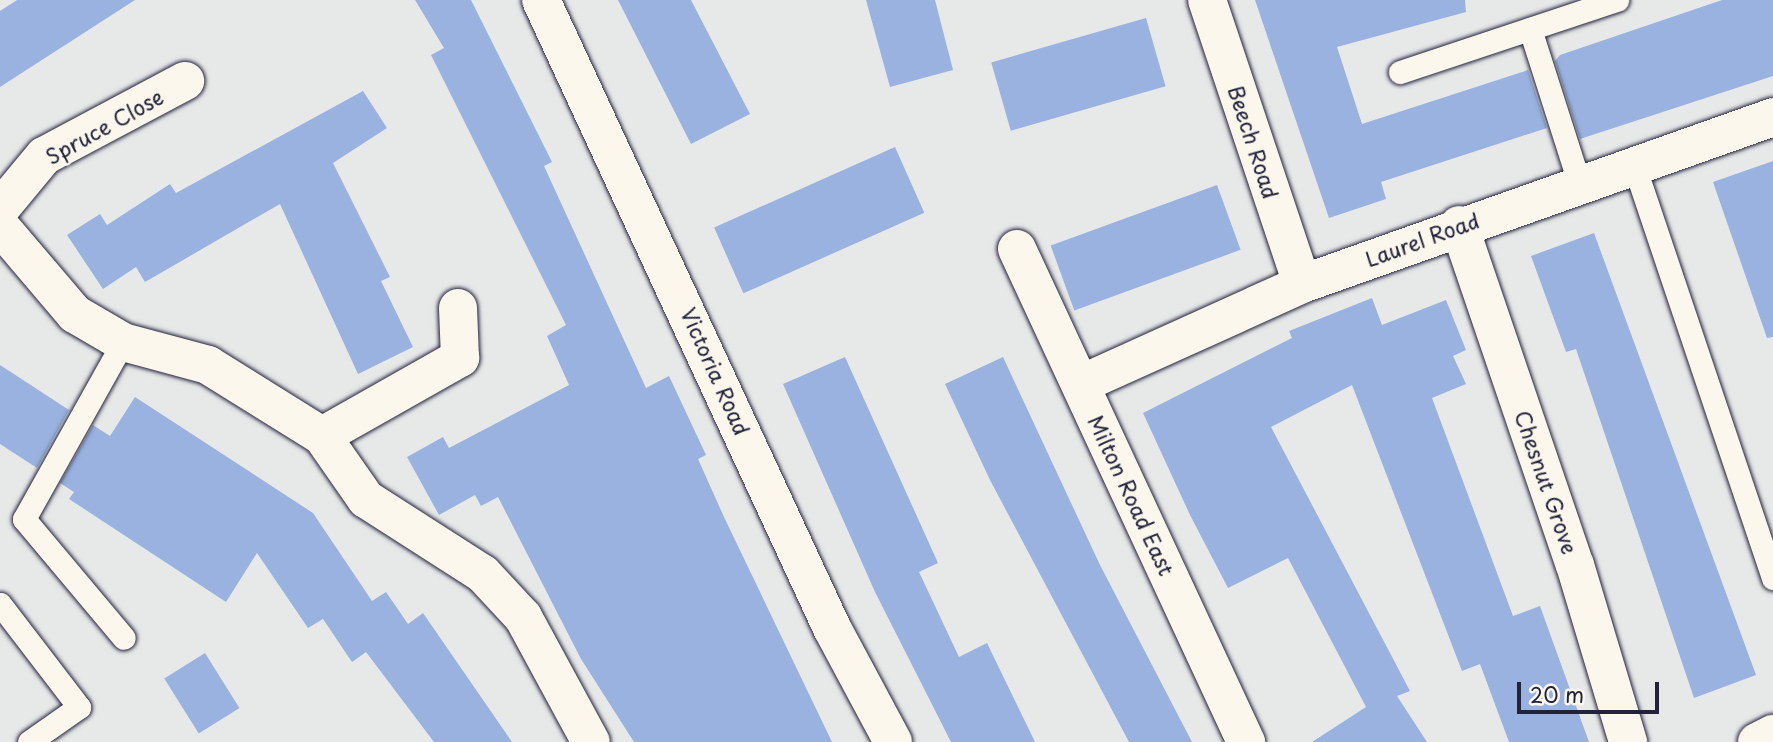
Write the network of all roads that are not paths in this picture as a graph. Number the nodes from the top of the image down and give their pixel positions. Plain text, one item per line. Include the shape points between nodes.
1 (541, 0) edge
2 (1207, 0) edge
3 (1618, 0) edge
4 (1530, 29) junction
5 (1400, 72) dead end
6 (185, 81) dead end
7 (1773, 117) edge
8 (1634, 165) junction
9 (1579, 183) junction
10 (0, 209) edge
11 (1459, 225) junction
12 (0, 226) edge
13 (1017, 248) dead end
14 (1302, 284) junction
15 (458, 308) dead end
16 (123, 342) junction
17 (1081, 384) junction
18 (322, 436) junction
19 (1773, 579) edge
20 (0, 604) edge
21 (124, 638) dead end
22 (1773, 734) edge
23 (29, 742) edge
24 (591, 742) edge
25 (893, 742) edge
26 (1246, 742) edge
27 (1628, 742) edge
28 (1757, 742) edge

1 - 25 street, Victoria Road via 832,628
2 - 14 street, Beech Road
3 - 4 lane
4 - 5 lane
4 - 9 lane
6 - 10 street, Spruce Close via 44,156
7 - 8 street, Laurel Road
8 - 9 street, Laurel Road
8 - 19 lane
9 - 11 street, Laurel Road
11 - 14 street, Laurel Road
11 - 27 street, Chesnut Grove via 1575,565
12 - 16 street via 75,314
13 - 17 street, Milton Road East
14 - 17 street, Laurel Road
15 - 18 street via 460,358
16 - 18 street via 208,365
16 - 21 lane via 24,519
17 - 26 street, Milton Road East
18 - 24 street via 366,499 483,574 523,617
20 - 23 lane via 79,706
22 - 28 street

